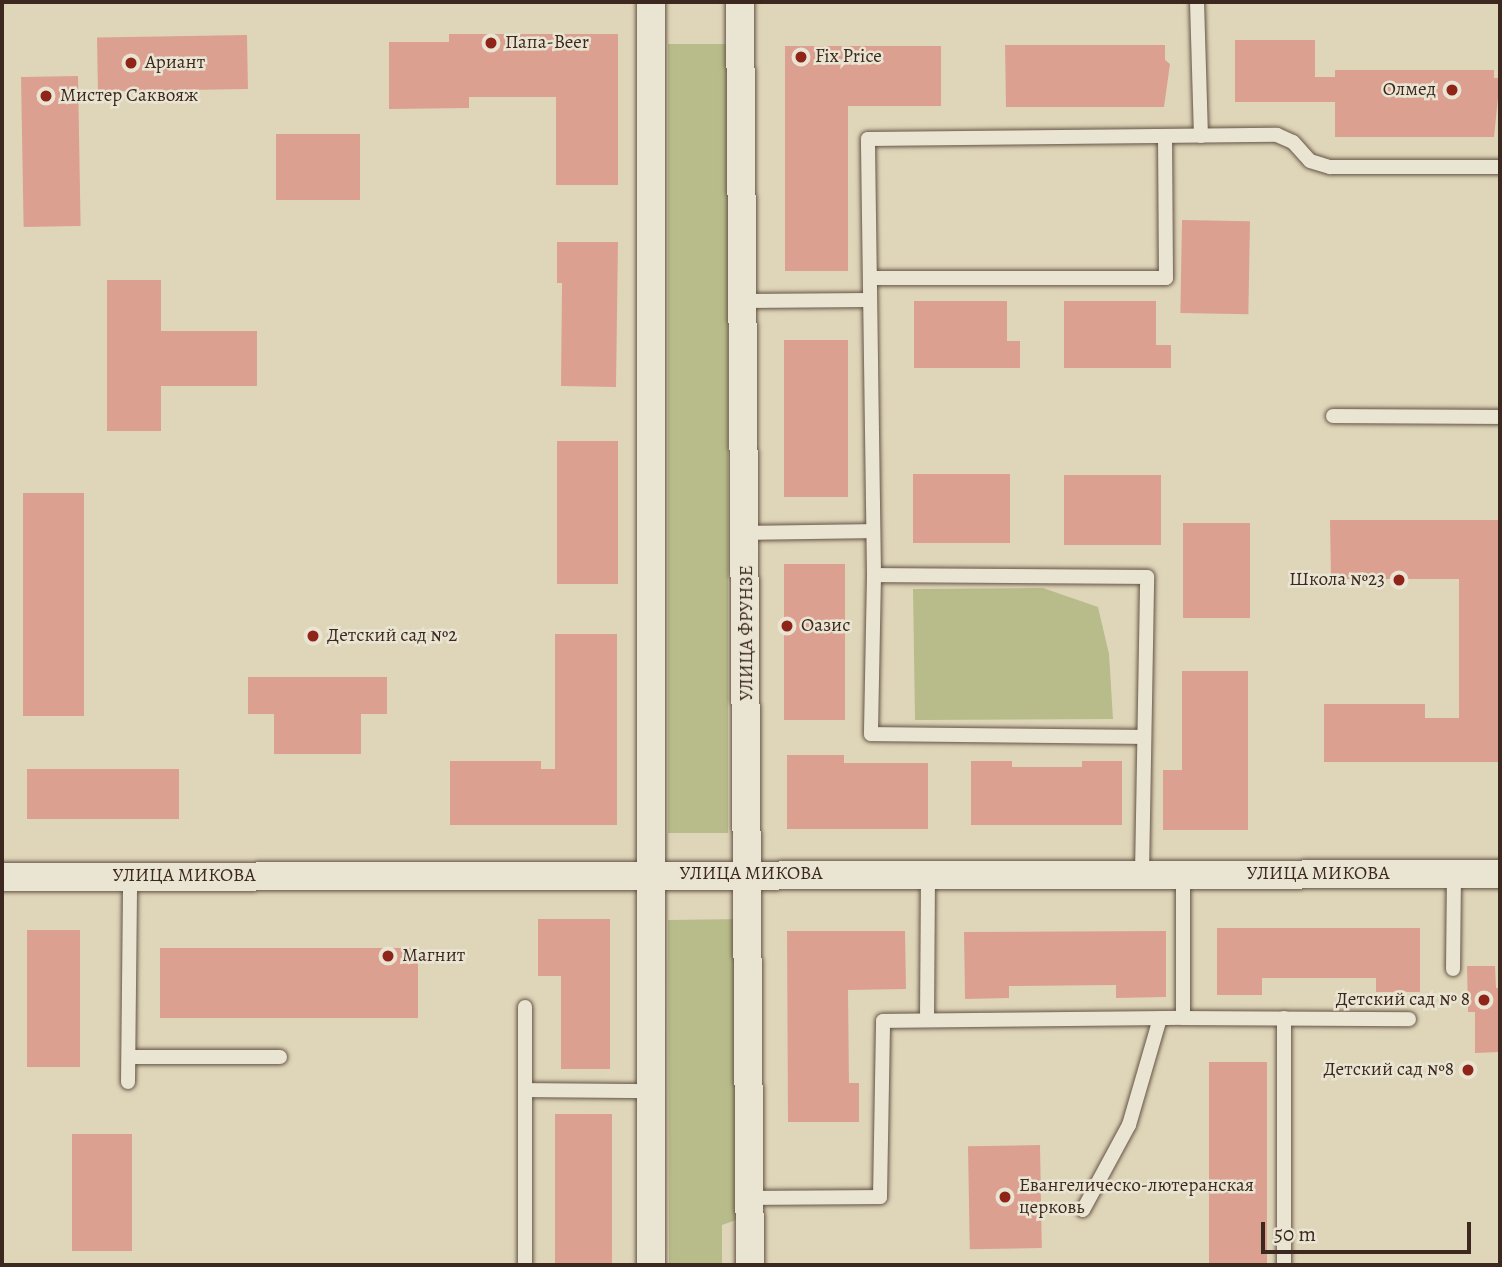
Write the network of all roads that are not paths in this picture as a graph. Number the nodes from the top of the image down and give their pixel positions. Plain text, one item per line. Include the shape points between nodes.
1 (651, 2) edge
2 (740, 2) edge
3 (1197, 2) edge
4 (1201, 136) junction
5 (1166, 137) junction
6 (1500, 167) edge
7 (870, 278) junction
8 (870, 300) junction
9 (745, 301) junction
10 (1333, 416) dead end
11 (1500, 418) edge
12 (873, 531) junction
13 (746, 533) junction
14 (874, 575) junction
15 (1143, 737) junction
16 (651, 874) junction
17 (748, 874) junction
18 (928, 874) junction
19 (1142, 874) junction
20 (1183, 874) junction
21 (1454, 874) junction
22 (1500, 874) edge
23 (130, 876) junction
24 (2, 877) edge
25 (1453, 970) dead end
26 (526, 1007) dead end
27 (1160, 1018) junction
28 (1183, 1018) junction
29 (1284, 1018) junction
30 (1409, 1019) dead end
31 (927, 1020) junction
32 (130, 1057) junction
33 (280, 1057) dead end
34 (128, 1082) dead end
35 (526, 1090) junction
36 (651, 1091) junction
37 (750, 1198) junction
38 (1083, 1210) dead end
39 (525, 1265) edge
40 (651, 1265) edge
41 (750, 1265) edge
42 (1284, 1265) edge

1 - 16 street
2 - 9 street, УЛИЦА ФРУНЗЕ
3 - 4 lane
4 - 5 lane
4 - 6 lane via 1277,135 1293,142 1310,161 1330,167
5 - 7 lane via 1166,278
5 - 7 lane via 868,139
7 - 8 lane
8 - 9 lane
8 - 12 lane
9 - 13 street, УЛИЦА ФРУНЗЕ
10 - 11 lane
12 - 13 lane
12 - 14 lane
13 - 17 street, УЛИЦА ФРУНЗЕ
14 - 15 lane via 871,734
14 - 15 lane via 1147,577
15 - 19 lane
16 - 17 street, УЛИЦА МИКОВА
16 - 23 street, УЛИЦА МИКОВА
16 - 36 street
17 - 18 street, УЛИЦА МИКОВА
17 - 37 street, УЛИЦА ФРУНЗЕ
18 - 19 street, УЛИЦА МИКОВА
18 - 31 lane
19 - 20 street, УЛИЦА МИКОВА
20 - 21 street, УЛИЦА МИКОВА
20 - 28 lane
21 - 22 street, УЛИЦА МИКОВА
21 - 25 lane
23 - 24 street, УЛИЦА МИКОВА
23 - 32 lane
26 - 35 lane
27 - 28 lane
27 - 31 lane
27 - 38 lane via 1129,1125
28 - 29 lane
29 - 30 lane
29 - 42 lane
31 - 37 lane via 883,1021 880,1197
32 - 33 lane
32 - 34 lane
35 - 36 lane
35 - 39 lane
36 - 40 street
37 - 41 street, УЛИЦА ФРУНЗЕ

